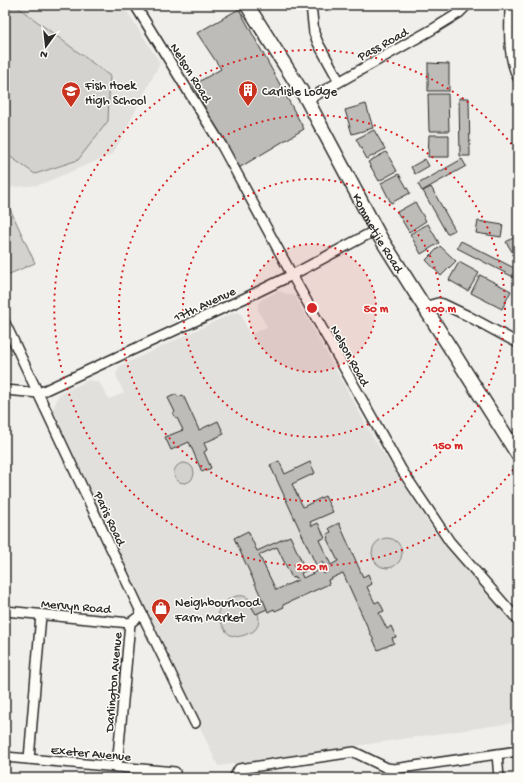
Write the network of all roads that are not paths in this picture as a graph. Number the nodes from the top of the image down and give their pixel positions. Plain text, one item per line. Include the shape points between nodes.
1 (135, 5) edge
2 (247, 5) edge
3 (311, 5) edge
4 (467, 5) edge
5 (510, 6) edge
6 (518, 78) edge
7 (339, 81) junction
8 (306, 100) junction
9 (376, 230) junction
10 (292, 276) junction
11 (423, 307) junction
12 (5, 323) edge
13 (518, 343) edge
14 (5, 390) edge
15 (39, 393) junction
16 (518, 455) edge
17 (5, 611) edge
18 (41, 614) junction
19 (142, 614) junction
20 (518, 620) edge
21 (130, 623) junction
22 (195, 723) dead end
23 (518, 751) edge
24 (497, 754) junction
25 (5, 757) edge
26 (29, 759) junction
27 (117, 767) junction
28 (175, 772) dead end
29 (234, 778) edge
30 (499, 778) edge

1 - 10 street, Nelson Road via 222,146
2 - 8 main road, Kommetjie Road
3 - 7 street via 314,33
4 - 7 street, Pass Road via 459,14
5 - 6 street via 511,53
7 - 8 street, Pass Road
8 - 9 main road, Kommetjie Road
9 - 10 street, 17th Avenue
9 - 11 main road, Kommetjie Road
10 - 15 street, 17th Avenue
10 - 20 street, Nelson Road via 409,481 454,548
11 - 13 street via 443,304
11 - 16 main road, Kommetjie Road
12 - 15 street, Paris Road
14 - 15 street
15 - 19 street, Paris Road
17 - 18 street, Mervyn Road
18 - 21 street, Mervyn Road
18 - 26 street
19 - 21 street
19 - 22 street, Paris Road
21 - 27 street, Darlington Avenue
23 - 24 street
24 - 29 street via 394,769 354,752 239,769
24 - 30 street
25 - 26 street, Exeter Avenue
26 - 27 street, Exeter Avenue
27 - 28 street, Exeter Avenue

